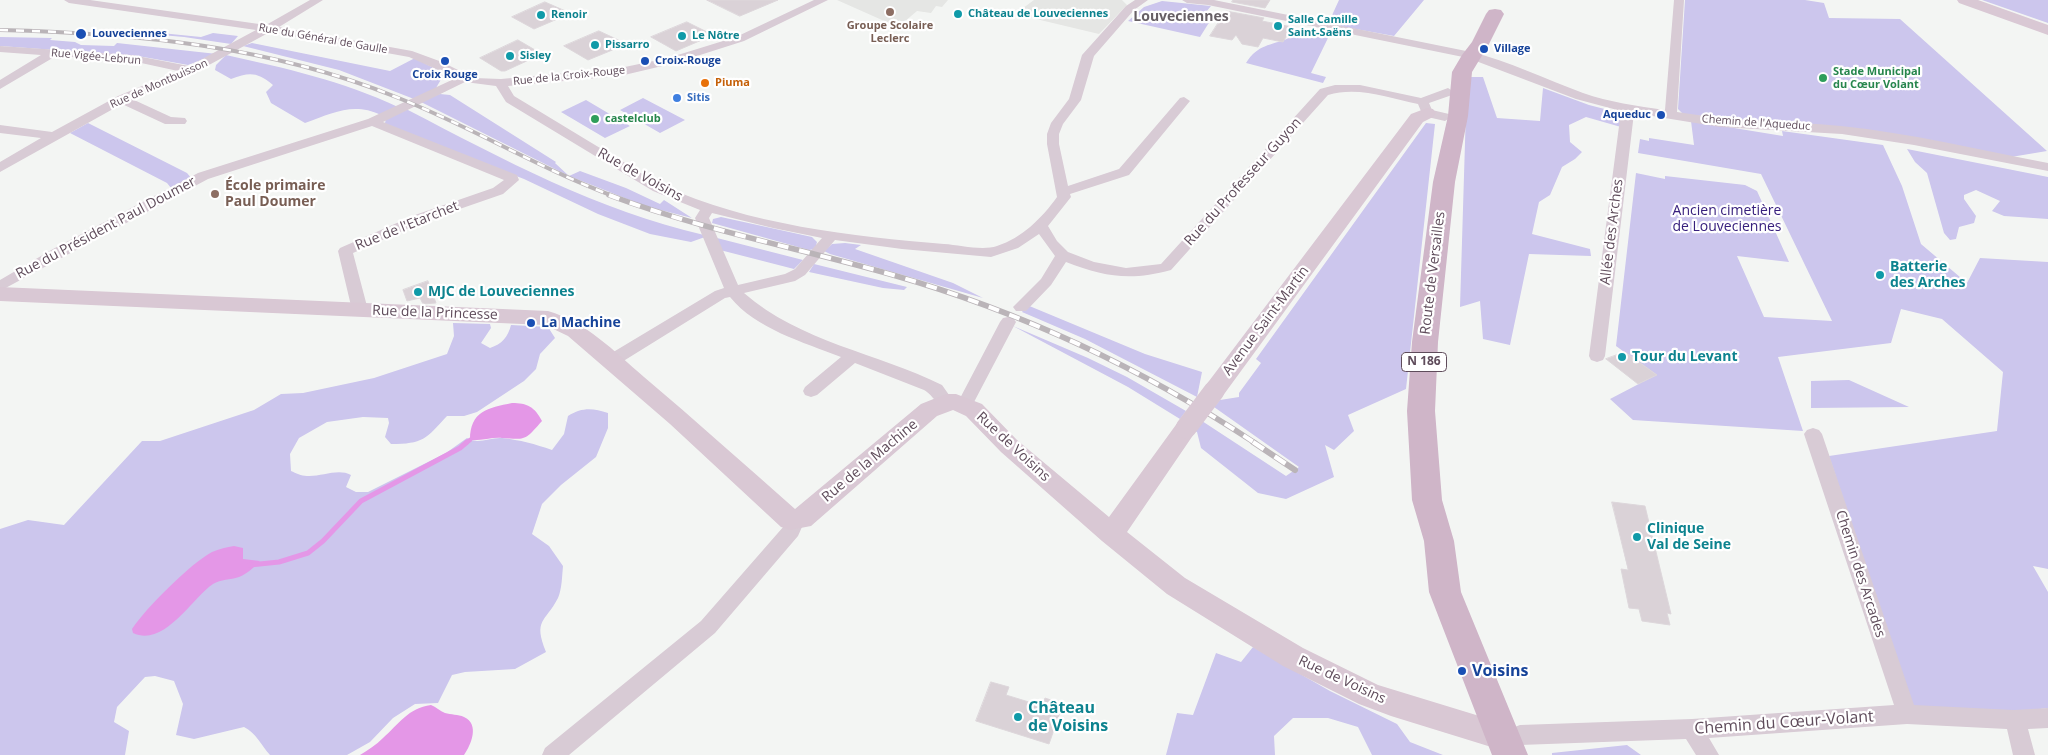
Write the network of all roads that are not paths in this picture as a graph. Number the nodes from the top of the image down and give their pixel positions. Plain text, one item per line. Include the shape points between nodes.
1 (69, 0) edge
2 (318, 0) edge
3 (823, 0) edge
4 (1141, 0) edge
5 (1187, 0) edge
6 (1679, 0) edge
7 (1964, 0) edge
8 (85, 2) joint
9 (1500, 7) edge
10 (159, 14) joint
11 (267, 28) junction
12 (2048, 30) edge
13 (0, 49) edge
14 (53, 53) junction
15 (1465, 54) junction
16 (645, 67) joint
17 (192, 70) junction
18 (465, 78) junction
19 (482, 82) joint
20 (501, 83) junction
21 (0, 85) edge
22 (122, 99) junction
23 (1184, 101) dead end
24 (1628, 108) junction
25 (1438, 112) junction
26 (1670, 115) junction
27 (181, 121) dead end
28 (372, 122) junction
29 (0, 129) edge
30 (53, 136) junction
31 (2048, 167) edge
32 (0, 168) edge
33 (1064, 192) junction
34 (708, 208) junction
35 (1040, 225) junction
36 (832, 236) junction
37 (1063, 255) junction
38 (0, 286) edge
39 (733, 290) junction
40 (0, 294) edge
41 (1022, 307) dead end
42 (360, 310) junction
43 (1008, 322) dead end
44 (852, 356) junction
45 (1597, 356) dead end
46 (611, 361) junction
47 (811, 391) dead end
48 (955, 403) junction
49 (1813, 434) dead end
50 (796, 520) junction
51 (1111, 534) junction
52 (1907, 714) junction
53 (2048, 718) edge
54 (2014, 720) junction
55 (1692, 729) junction
56 (1516, 745) edge
57 (553, 755) edge
58 (1708, 755) edge
59 (2024, 755) edge

1 - 8 street
2 - 11 street, Rue de Montbuisson
3 - 16 street, Rue de la Croix-Rouge via 740,39
4 - 33 street via 1088,55 1075,100 1057,123 1053,144
5 - 15 street, Chemin de l'Aqueduc
6 - 26 street
7 - 12 street
8 - 10 street
9 - 15 main road, Route de Versailles / N 186 via 1480,44
10 - 11 street, Rue du Général de Gaulle
11 - 17 street, Rue de Montbuisson
11 - 18 street, Rue du Général de Gaulle via 420,56
13 - 14 street, Rue Vigée-Lebrun
14 - 17 street, Rue Vigée-Lebrun via 132,58
14 - 21 street
15 - 24 street, Chemin de l'Aqueduc via 1580,96
15 - 25 main road, Route de Versailles / N 186
15 - 25 main road, Route de Versailles / N 186 via 1462,72
16 - 20 street, Rue de la Croix-Rouge
17 - 22 street, Rue de Montbuisson
18 - 19 street, Rue du Général de Gaulle
18 - 28 street, Rue du Président Paul Doumer
19 - 20 street, Rue de la Croix-Rouge
20 - 34 street, Rue de Voisins via 510,99 658,188
22 - 27 street via 169,120
22 - 30 street, Rue de Montbuisson
23 - 33 street via 1124,172
24 - 26 street, Chemin de l'Aqueduc
24 - 45 street, Allée des Arches
25 - 37 street, Rue du Professeur Guyon via 1358,88 1333,88 1324,92 1166,267 1136,274 1110,272
25 - 51 street, Avenue Saint-Martin, bridge via 1417,118
25 - 56 main road, Route de Versailles / N 186 via 1444,182 1421,411 1427,500 1438,541 1444,592 1479,676
26 - 31 street, Chemin de l'Aqueduc via 1720,123 1842,130
28 - 38 street, Rue du Président Paul Doumer via 203,176
28 - 42 street, Rue de l'Etarchet via 512,178 498,191 420,218 344,251
29 - 30 street
30 - 32 street, Rue de Montbuisson
33 - 35 street via 1060,204
34 - 36 street
34 - 39 street, Rue de Voisins via 702,218
35 - 36 street via 1030,235 1004,250 990,252
35 - 37 street
36 - 39 street via 800,272 790,278
37 - 41 street via 1046,282
39 - 44 street, Rue de Voisins via 751,308 784,329
39 - 46 street via 720,294
40 - 42 street, Rue de la Princesse
42 - 46 street, Rue de la Princesse via 548,318 576,331
43 - 48 street
44 - 47 street
44 - 48 street, Rue de Voisins via 936,389
46 - 50 street, Rue de la Princesse via 790,520
48 - 50 street, Rue de la Machine via 930,410 802,519
48 - 51 street, Rue de Voisins via 974,410 1009,446
49 - 52 street, Chemin des Arcades
50 - 57 street via 791,531 708,628
51 - 56 street, Rue de Voisins via 1176,586 1292,657 1369,695
52 - 54 street, Chemin du Cœur-Volant
52 - 55 street, Chemin du Cœur-Volant
53 - 54 street, Chemin du Cœur-Volant
54 - 59 street
55 - 56 street, Chemin du Cœur-Volant
55 - 58 street

